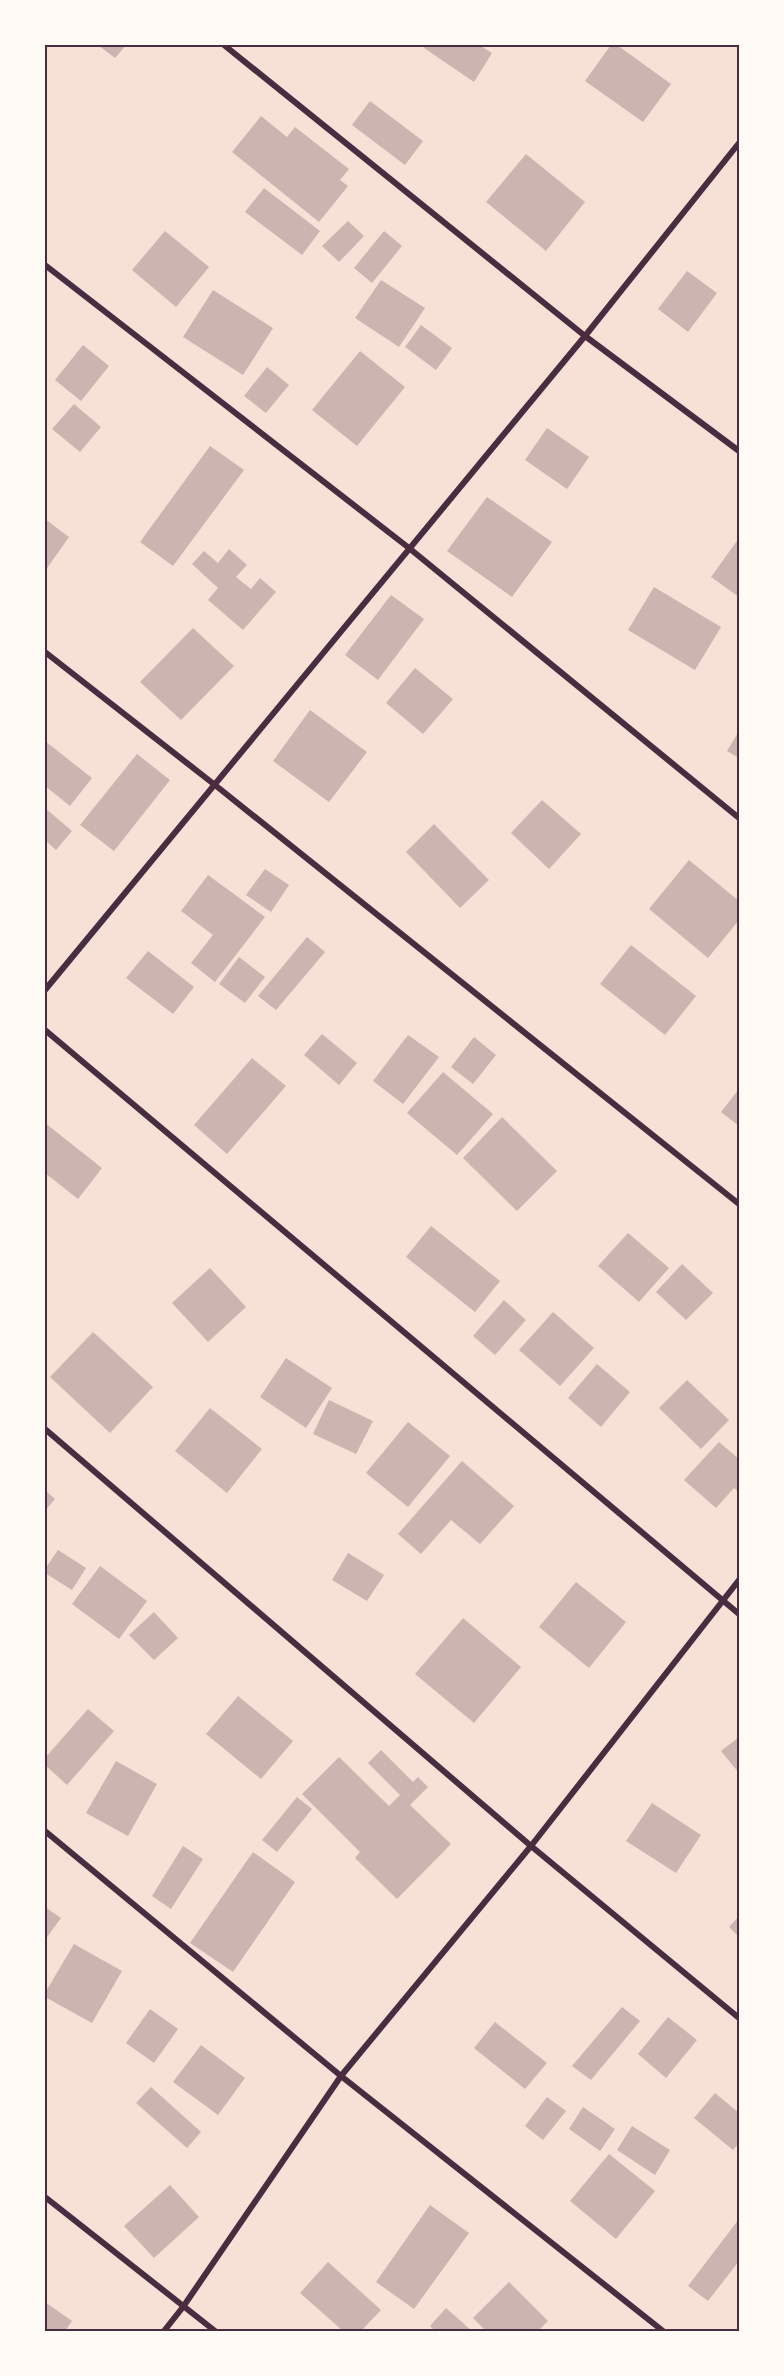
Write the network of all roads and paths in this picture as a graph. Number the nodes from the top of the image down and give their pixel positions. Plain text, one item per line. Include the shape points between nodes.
1 (224, 45) edge
2 (739, 143) edge
3 (45, 265) edge
4 (585, 336) junction
5 (739, 451) edge
6 (409, 548) junction
7 (45, 652) edge
8 (215, 785) junction
9 (739, 818) edge
10 (45, 990) edge
11 (45, 1030) edge
12 (739, 1204) edge
13 (45, 1429) edge
14 (739, 1580) edge
15 (722, 1600) junction
16 (739, 1614) edge
17 (45, 1831) edge
18 (531, 1846) junction
19 (739, 2018) edge
20 (341, 2076) junction
21 (45, 2197) edge
22 (183, 2307) junction
23 (164, 2331) edge
24 (214, 2331) edge
25 (663, 2331) edge

1 - 4 street
2 - 4 street
3 - 6 street
4 - 5 street
4 - 6 street
6 - 8 street
6 - 9 street
7 - 8 street
8 - 10 street
8 - 12 street
11 - 15 street
13 - 18 street
14 - 15 street
15 - 16 street
15 - 18 street
17 - 20 street
18 - 19 street
18 - 20 street
20 - 22 street
20 - 25 street
21 - 22 street
22 - 23 street
22 - 24 street

